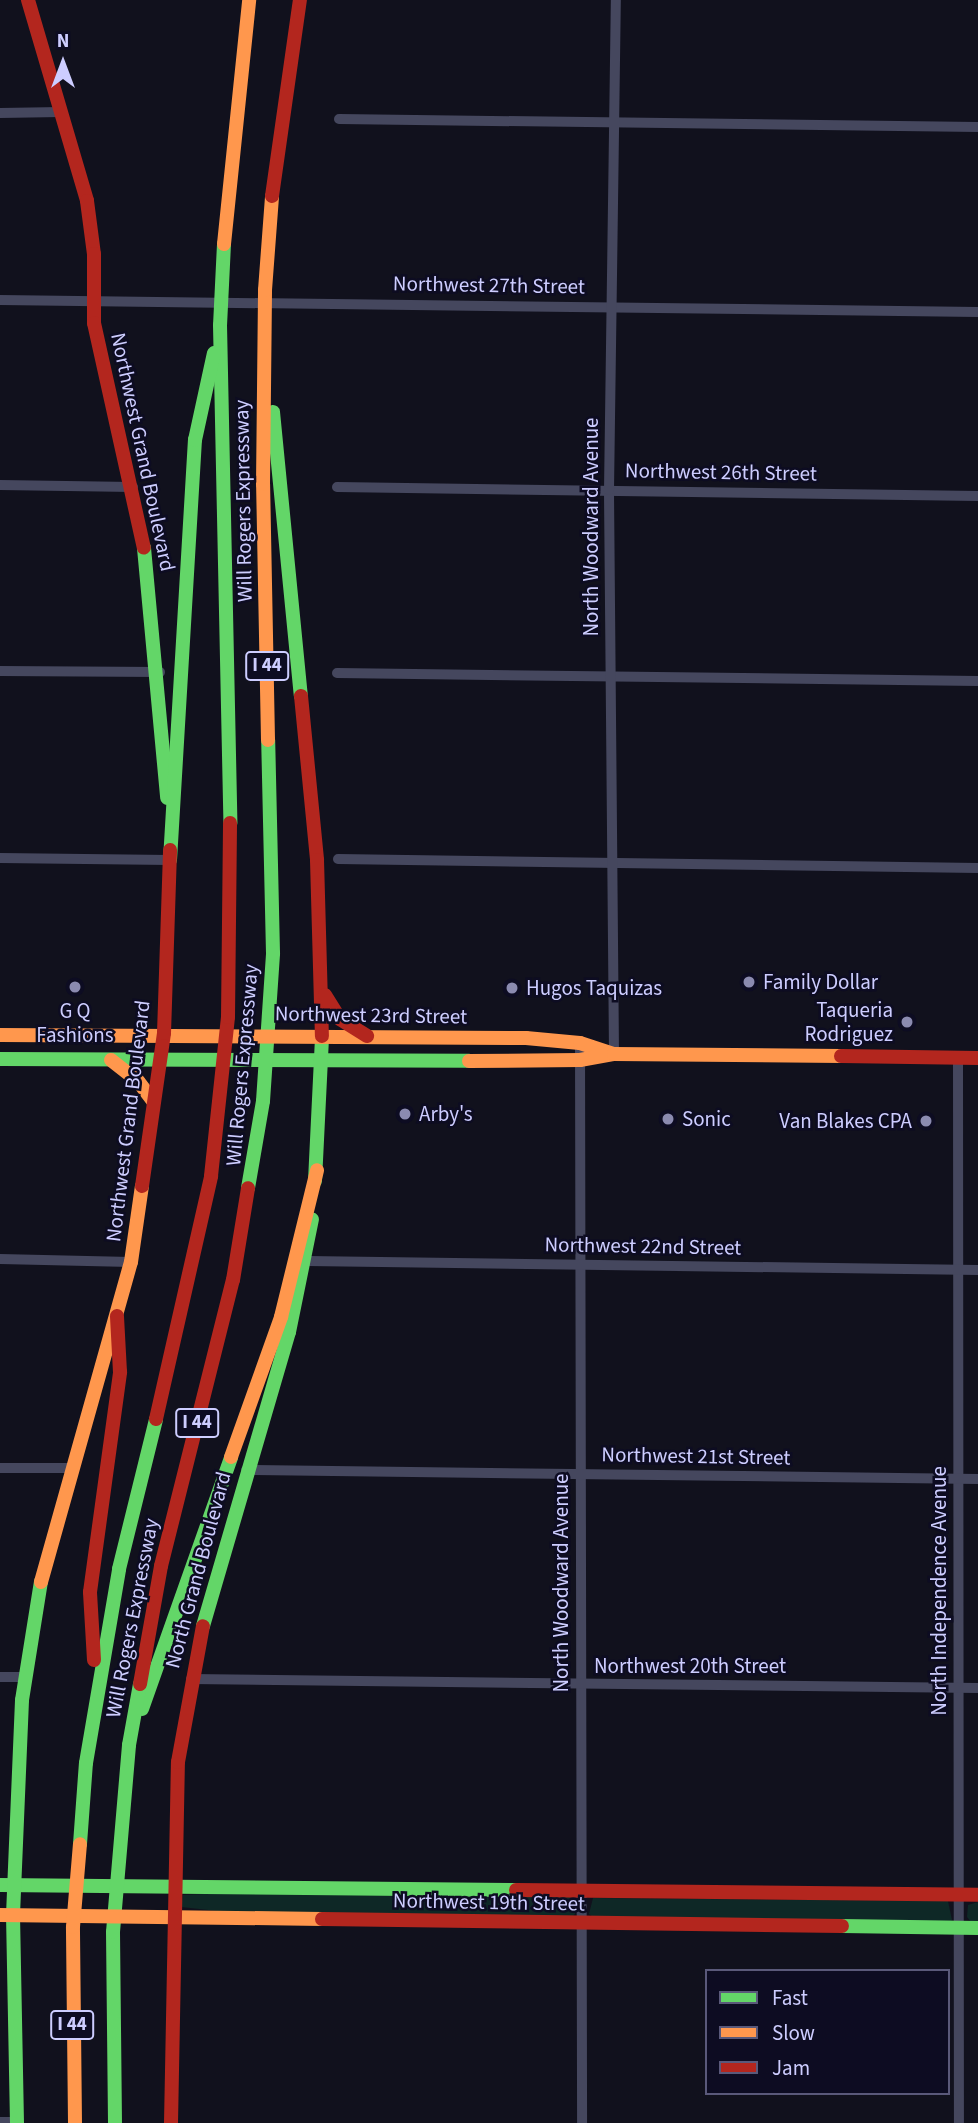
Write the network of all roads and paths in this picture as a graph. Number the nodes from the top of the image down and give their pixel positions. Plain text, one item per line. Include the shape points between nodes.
1 (27, 0) edge
2 (249, 0) edge
3 (300, 0) edge
4 (616, 0) edge
5 (61, 112) junction
6 (0, 113) edge
7 (339, 119) dead end
8 (616, 123) junction
9 (978, 127) edge
10 (0, 300) edge
11 (92, 302) junction
12 (612, 307) junction
13 (978, 312) edge
14 (264, 316) junction
15 (220, 325) junction
16 (0, 485) edge
17 (133, 487) junction
18 (337, 487) dead end
19 (609, 490) junction
20 (978, 496) edge
21 (0, 671) edge
22 (160, 673) junction
23 (337, 673) dead end
24 (610, 677) junction
25 (978, 681) edge
26 (0, 858) edge
27 (338, 859) dead end
28 (170, 860) junction
29 (614, 863) junction
30 (978, 868) edge
31 (324, 992) junction
32 (164, 1033) junction
33 (0, 1034) edge
34 (316, 1036) junction
35 (368, 1036) junction
36 (580, 1043) junction
37 (614, 1054) junction
38 (958, 1058) junction
39 (978, 1058) edge
40 (0, 1059) edge
41 (111, 1060) junction
42 (580, 1060) junction
43 (161, 1061) junction
44 (323, 1063) junction
45 (153, 1101) junction
46 (317, 1170) junction
47 (0, 1259) edge
48 (307, 1261) junction
49 (131, 1262) junction
50 (580, 1265) junction
51 (958, 1269) junction
52 (978, 1270) edge
53 (117, 1316) junction
54 (0, 1468) edge
55 (73, 1468) junction
56 (246, 1470) junction
57 (581, 1474) junction
58 (957, 1479) junction
59 (978, 1479) edge
60 (0, 1677) edge
61 (25, 1677) junction
62 (191, 1679) junction
63 (580, 1684) junction
64 (959, 1687) junction
65 (978, 1688) edge
66 (96, 1691) junction
67 (129, 1745) junction
68 (7, 1885) edge
69 (172, 1887) junction
70 (582, 1890) junction
71 (959, 1895) junction
72 (978, 1895) edge
73 (7, 1915) edge
74 (172, 1917) junction
75 (581, 1924) junction
76 (960, 1928) junction
77 (978, 1928) edge
78 (0, 2122) edge
79 (17, 2123) edge
80 (75, 2123) edge
81 (115, 2123) edge
82 (171, 2123) edge
83 (582, 2123) edge
84 (959, 2123) edge

1 - 5 main road, Northwest Grand Boulevard
2 - 15 main road, Will Rogers Expressway / I 44 via 226,193
3 - 14 main road, Will Rogers Expressway / I 44 via 276,148
4 - 8 street, North Woodward Avenue
5 - 6 street
5 - 11 main road, Northwest Grand Boulevard via 87,201 94,254
7 - 8 street
8 - 9 street
8 - 12 street, North Woodward Avenue
10 - 11 street, Northwest 27th Street
11 - 12 street, Northwest 27th Street
11 - 17 main road, Northwest Grand Boulevard
12 - 13 street, Northwest 27th Street
12 - 19 street, North Woodward Avenue
14 - 31 main road, North Grand Boulevard via 317,860
14 - 67 main road, Will Rogers Expressway / I 44 via 273,953 263,1101 233,1280 161,1566
15 - 28 main road via 195,440
15 - 66 main road, Will Rogers Expressway / I 44 via 231,950 222,1101 193,1272 119,1569
16 - 17 street
17 - 22 main road, Northwest Grand Boulevard
18 - 19 street, Northwest 26th Street
19 - 20 street, Northwest 26th Street
19 - 24 street, North Woodward Avenue
21 - 22 street
22 - 28 main road, Northwest Grand Boulevard
23 - 24 street
24 - 25 street
24 - 29 street, North Woodward Avenue
26 - 28 street
27 - 29 street
28 - 32 main road, Northwest Grand Boulevard
29 - 30 street
29 - 37 street, North Woodward Avenue
31 - 34 main road, North Grand Boulevard
31 - 35 main road via 340,1019
32 - 33 main road, Northwest 23rd Street
32 - 34 main road, Northwest 23rd Street
32 - 43 main road, Northwest Grand Boulevard
34 - 35 main road, Northwest 23rd Street
34 - 44 main road, North Grand Boulevard
35 - 36 main road, Northwest 23rd Street
36 - 37 main road, Northwest 23rd Street
36 - 42 street, North Woodward Avenue
37 - 38 main road, Northwest 23rd Street
37 - 42 main road, Northwest 23rd Street
38 - 39 main road, Northwest 23rd Street
38 - 51 street, North Independence Avenue
40 - 41 main road, Northwest 23rd Street
41 - 43 main road, Northwest 23rd Street
41 - 45 main road via 138,1081
42 - 44 main road, Northwest 23rd Street
42 - 50 street, North Woodward Avenue
43 - 44 main road, Northwest 23rd Street
43 - 45 main road, Northwest Grand Boulevard
44 - 46 main road, North Grand Boulevard
45 - 49 main road, Northwest Grand Boulevard
46 - 48 main road, North Grand Boulevard
46 - 67 main road via 281,1317
47 - 49 street
48 - 50 street, Northwest 22nd Street
48 - 56 main road, North Grand Boulevard
49 - 53 main road, Northwest Grand Boulevard
50 - 51 street, Northwest 22nd Street
50 - 57 street, North Woodward Avenue
51 - 52 street, Northwest 22nd Street
51 - 58 street, North Independence Avenue
53 - 55 main road, Northwest Grand Boulevard
53 - 66 main road via 120,1372 90,1592
54 - 55 street
55 - 61 main road, Northwest Grand Boulevard via 38,1594
56 - 57 street, Northwest 21st Street
56 - 62 main road, North Grand Boulevard
57 - 58 street, Northwest 21st Street
57 - 63 street, North Woodward Avenue
58 - 59 street, Northwest 21st Street
58 - 64 street, North Independence Avenue
60 - 61 street
61 - 68 main road, Northwest Grand Boulevard
62 - 63 street, Northwest 20th Street
62 - 69 main road, North Grand Boulevard via 178,1762
63 - 64 street, Northwest 20th Street
63 - 70 street, North Woodward Avenue
64 - 65 street, Northwest 20th Street
64 - 71 street, North Independence Avenue
66 - 80 main road, Will Rogers Expressway / I 44 via 75,1871
67 - 81 main road, Will Rogers Expressway / I 44 via 113,1932
68 - 69 main road, Northwest 19th Street
68 - 73 main road, Northwest Grand Boulevard
69 - 70 main road, Northwest 19th Street
69 - 74 main road, North Grand Boulevard
70 - 71 main road, Northwest 19th Street
70 - 75 street, North Woodward Avenue
71 - 72 main road, Northwest 19th Street
71 - 76 street, North Independence Avenue
73 - 74 main road, Northwest 19th Street
73 - 79 main road, Northwest Grand Boulevard
74 - 75 main road, Northwest 19th Street
74 - 82 main road, North Grand Boulevard
75 - 76 main road, Northwest 19th Street
75 - 83 street, North Woodward Avenue
76 - 77 main road, Northwest 19th Street
76 - 84 street, North Independence Avenue
78 - 79 street

